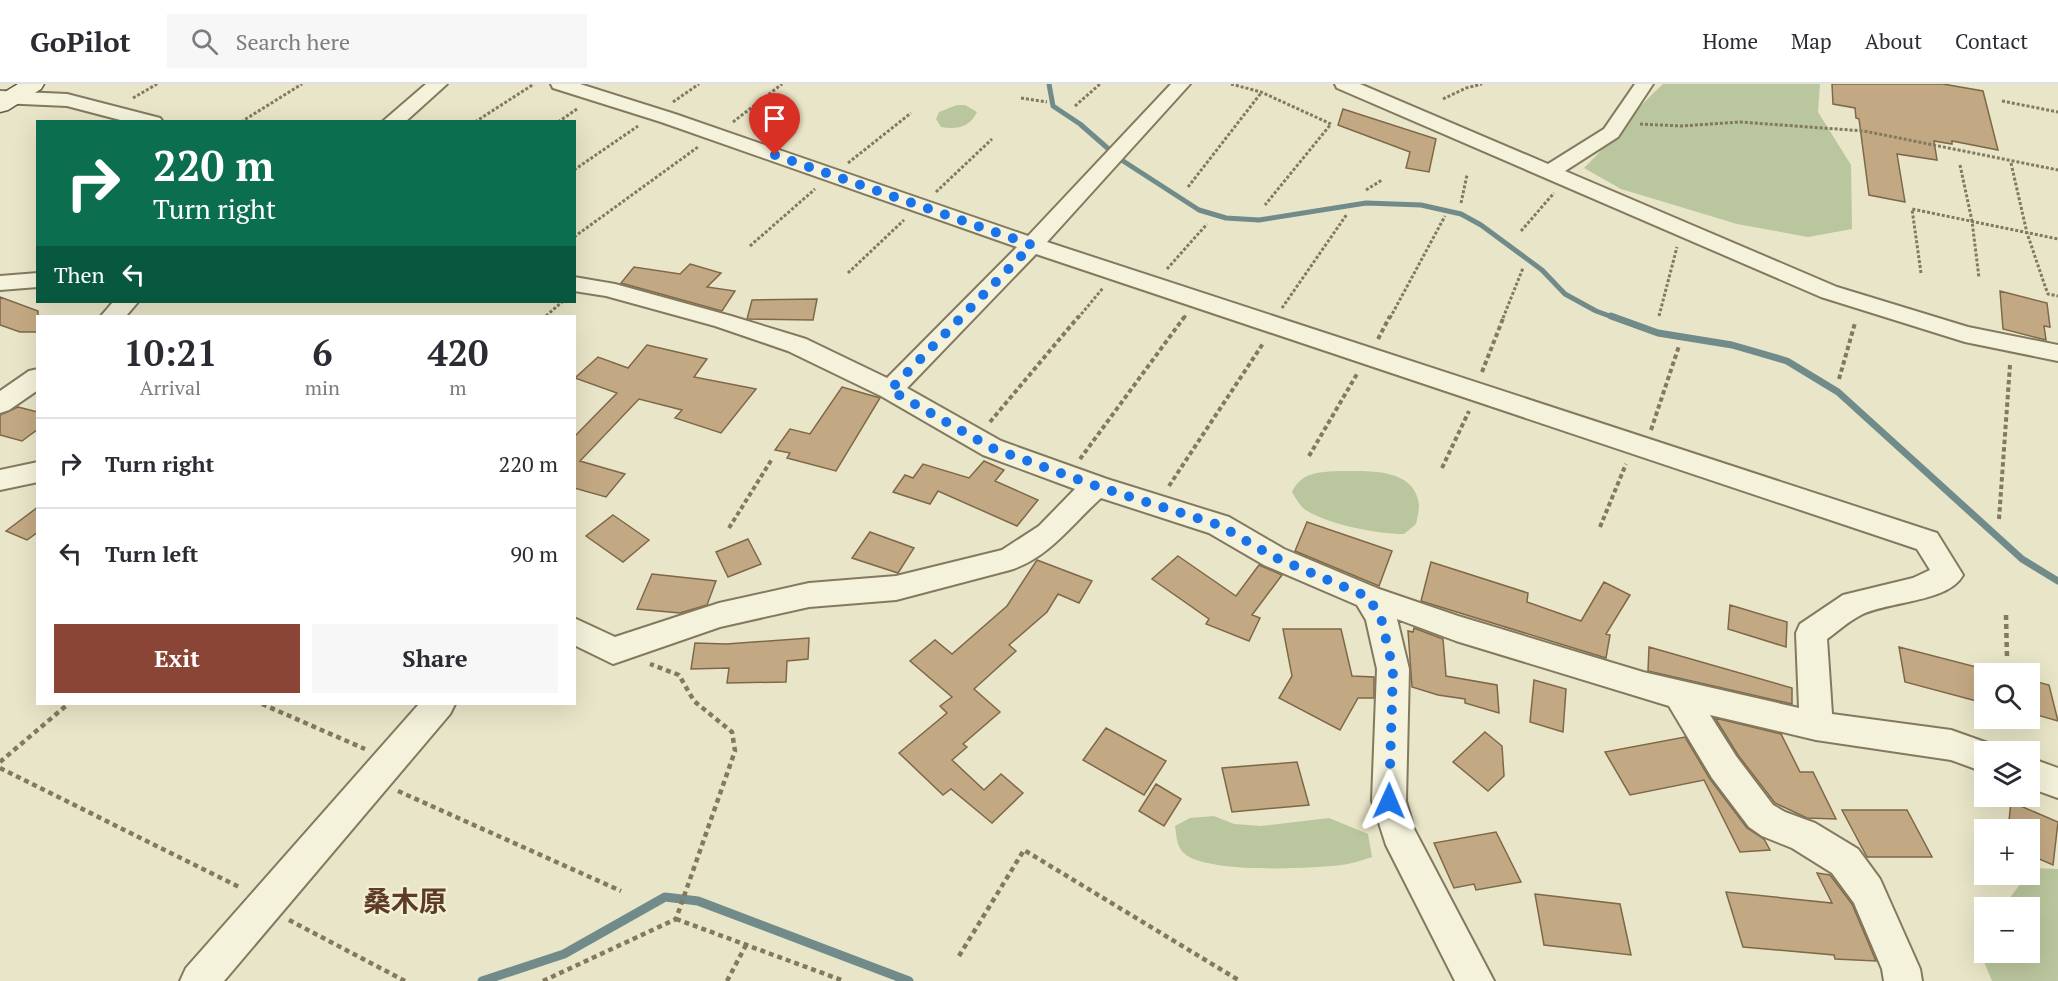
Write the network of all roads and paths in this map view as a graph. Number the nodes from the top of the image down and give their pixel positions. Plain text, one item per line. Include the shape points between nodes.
1 (33, 84) edge
2 (157, 84) edge
3 (302, 84) edge
4 (438, 84) edge
5 (534, 84) edge
6 (560, 84) edge
7 (699, 84) edge
8 (782, 84) edge
9 (1100, 84) edge
10 (1181, 84) edge
11 (1231, 84) edge
12 (1344, 84) edge
13 (1482, 84) edge
14 (1644, 84) edge
15 (1262, 92) junction
16 (1021, 98) dead end
17 (1443, 99) dead end
18 (3, 100) edge
19 (127, 101) dead end
20 (2002, 101) dead end
21 (1047, 102) dead end
22 (672, 103) dead end
23 (580, 106) dead end
24 (1075, 106) dead end
25 (2058, 112) edge
26 (911, 113) dead end
27 (145, 120) edge
28 (244, 120) edge
29 (394, 120) edge
30 (478, 120) edge
31 (561, 120) edge
32 (647, 120) dead end
33 (732, 123) dead end
34 (1619, 123) junction
35 (992, 139) dead end
36 (706, 141) dead end
37 (2011, 163) dead end
38 (1960, 165) dead end
39 (576, 169) edge
40 (840, 169) dead end
41 (2058, 170) edge
42 (1467, 175) dead end
43 (1555, 178) junction
44 (1382, 180) dead end
45 (1188, 187) dead end
46 (815, 189) dead end
47 (1366, 190) dead end
48 (929, 198) dead end
49 (1461, 203) dead end
50 (1265, 205) dead end
51 (1347, 214) dead end
52 (1445, 216) dead end
53 (904, 219) dead end
54 (1972, 221) junction
55 (1207, 224) dead end
56 (1521, 231) dead end
57 (2027, 233) junction
58 (576, 236) edge
59 (2058, 239) edge
60 (1678, 244) dead end
61 (1032, 245) junction
62 (750, 246) dead end
63 (1523, 268) dead end
64 (1166, 271) dead end
65 (848, 273) dead end
66 (1921, 273) dead end
67 (1979, 278) dead end
68 (36, 280) edge
69 (1110, 280) dead end
70 (0, 283) edge
71 (576, 284) edge
72 (2058, 296) edge
73 (125, 303) edge
74 (561, 303) edge
75 (1192, 307) dead end
76 (114, 315) edge
77 (547, 315) edge
78 (1277, 316) dead end
79 (1659, 316) dead end
80 (1855, 323) dead end
81 (1271, 333) dead end
82 (1679, 346) dead end
83 (1373, 347) dead end
84 (2058, 353) edge
85 (2010, 365) dead end
86 (1357, 374) dead end
87 (36, 378) edge
88 (1839, 379) dead end
89 (1479, 381) dead end
90 (890, 390) junction
91 (0, 404) edge
92 (1469, 410) dead end
93 (990, 423) dead end
94 (1649, 436) dead end
95 (1309, 456) dead end
96 (772, 459) dead end
97 (1626, 463) dead end
98 (1074, 466) dead end
99 (1442, 468) dead end
100 (36, 472) edge
101 (0, 480) edge
102 (1096, 486) junction
103 (1163, 494) dead end
104 (1999, 519) dead end
105 (1600, 527) dead end
106 (729, 528) dead end
107 (1368, 597) junction
108 (2006, 615) dead end
109 (576, 631) edge
110 (613, 651) junction
111 (2007, 658) dead end
112 (1679, 694) junction
113 (67, 705) edge
114 (264, 705) edge
115 (438, 705) edge
116 (1816, 726) junction
117 (371, 752) dead end
118 (1974, 753) edge
119 (0, 762) edge
120 (0, 768) edge
121 (2040, 777) edge
122 (2058, 783) edge
123 (388, 787) dead end
124 (621, 891) dead end
125 (249, 892) dead end
126 (279, 915) dead end
127 (676, 919) junction
128 (746, 945) junction
129 (959, 956) dead end
130 (199, 981) edge
131 (405, 981) edge
132 (543, 981) edge
133 (727, 981) edge
134 (844, 981) edge
135 (1240, 981) edge
136 (1475, 981) edge
137 (1903, 981) edge

1 - 18 street
2 - 19 path
3 - 28 path
4 - 29 street
5 - 30 path
6 - 61 street
7 - 22 path
8 - 33 path
9 - 24 path
10 - 61 street
11 - 15 path
12 - 43 street
13 - 17 path
14 - 34 street
15 - 45 path
15 - 50 path via 1331,124
16 - 21 path
18 - 27 street via 67,100
20 - 25 path
23 - 31 path
26 - 40 path
32 - 39 path
34 - 41 path via 1681,126 1740,122 1853,130
34 - 43 street
35 - 48 path
36 - 58 path
37 - 57 path
38 - 54 path
42 - 49 path
43 - 56 path
43 - 84 street via 1829,292 1965,334
44 - 47 path
46 - 62 path
51 - 78 path
52 - 83 path
53 - 65 path
54 - 57 path
54 - 66 path via 1912,209
54 - 67 path
55 - 64 path
57 - 59 path
57 - 72 path via 2048,294
60 - 79 path
61 - 90 street
61 - 116 street via 1928,541 1948,575 1919,588 1854,604 1811,633
63 - 89 path
68 - 70 street
69 - 93 path
71 - 90 street via 618,292 797,345
73 - 76 street
74 - 77 path
75 - 98 path
80 - 88 path
81 - 103 path
82 - 94 path
85 - 104 path
86 - 95 path
87 - 91 street
90 - 102 street via 992,448
92 - 99 path
96 - 106 path
97 - 105 path
100 - 101 street
102 - 107 street via 1219,525 1274,557
102 - 110 street via 1049,534 1010,559 896,588 809,595 719,615
107 - 112 street via 1456,628
107 - 136 street via 1381,618 1393,669 1389,801 1398,833
108 - 111 path
109 - 110 street
110 - 127 path via 679,675 693,701 732,732 735,751
112 - 116 street
112 - 137 street via 1724,767 1761,816 1803,835 1845,861 1867,891
113 - 119 path
114 - 117 path
115 - 130 street
116 - 118 street via 1951,745
120 - 125 path
121 - 122 street
123 - 124 path
126 - 131 path
127 - 128 path
127 - 132 path
128 - 133 path
128 - 134 path
129 - 135 path via 1023,850

